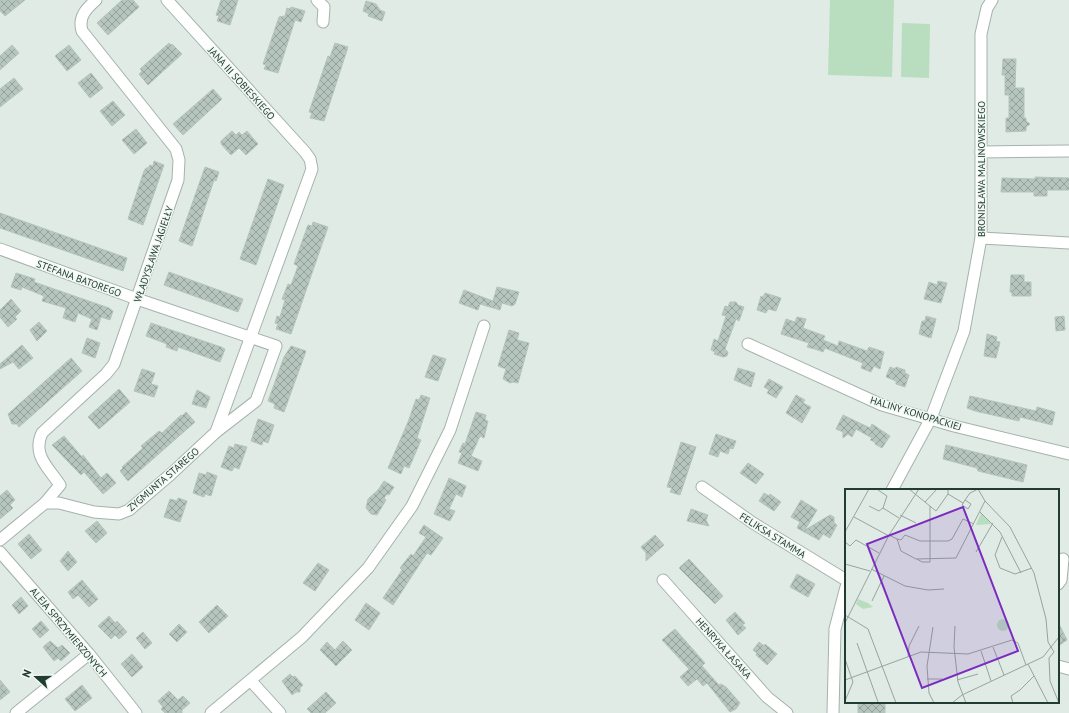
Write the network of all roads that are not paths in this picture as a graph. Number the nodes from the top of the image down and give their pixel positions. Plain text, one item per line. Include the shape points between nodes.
1 (96, 0) edge
2 (167, 0) edge
3 (317, 0) edge
4 (992, 0) edge
5 (323, 22) dead end
6 (1069, 151) edge
7 (981, 152) junction
8 (312, 169) joint
9 (981, 238) junction
10 (1069, 243) edge
11 (0, 249) edge
12 (137, 299) junction
13 (484, 326) dead end
14 (249, 338) junction
15 (748, 344) dead end
16 (931, 418) junction
17 (216, 432) junction
18 (1069, 454) edge
19 (702, 487) dead end
20 (893, 489) edge
21 (45, 503) junction
22 (0, 540) edge
23 (0, 552) edge
24 (1064, 559) dead end
25 (845, 579) edge
26 (663, 580) dead end
27 (1059, 583) edge
28 (845, 591) edge
29 (88, 654) junction
30 (1059, 666) edge
31 (1069, 669) edge
32 (251, 681) junction
33 (16, 713) edge
34 (136, 713) edge
35 (212, 713) edge
36 (280, 713) edge
37 (787, 713) edge
38 (833, 713) edge

1 - 12 street, WŁADYSŁAWA JAGIEŁŁY via 82,16 82,31 176,149 179,160 178,180
2 - 8 street, JANA III SOBIESKIEGO via 305,152
3 - 5 street via 324,7
4 - 7 street, BRONISŁAWA MALINOWSKIEGO via 987,8 982,34
6 - 7 street
7 - 9 street, BRONISŁAWA MALINOWSKIEGO
8 - 14 street, ZYGMUNTA STAREGO
9 - 10 street
9 - 16 street, BRONISŁAWA MALINOWSKIEGO via 964,331
11 - 12 street, STEFANA BATOREGO
12 - 14 street, STEFANA BATOREGO
12 - 21 street, WŁADYSŁAWA JAGIEŁŁY via 114,364 42,433 38,444 40,454 60,485
13 - 32 street via 450,430 412,506 368,568 302,637
14 - 17 street, ZYGMUNTA STAREGO
14 - 17 street, ZYGMUNTA STAREGO via 276,346 256,401
15 - 16 street, HALINY KONOPACKIEJ via 882,405
16 - 18 street, HALINY KONOPACKIEJ
16 - 20 street, BRONISŁAWA MALINOWSKIEGO
17 - 21 street, ZYGMUNTA STAREGO via 129,510 119,514 94,512
19 - 25 street, FELIKSA STAMMA via 752,523
21 - 22 street
23 - 29 street, ALEJA SPRZYMIERZONYCH
24 - 27 street
26 - 37 street, HENRYKA ŁASAKA via 767,697
28 - 38 street via 835,629
29 - 33 street
29 - 34 street, ALEJA SPRZYMIERZONYCH
30 - 31 street
32 - 35 street
32 - 36 street

